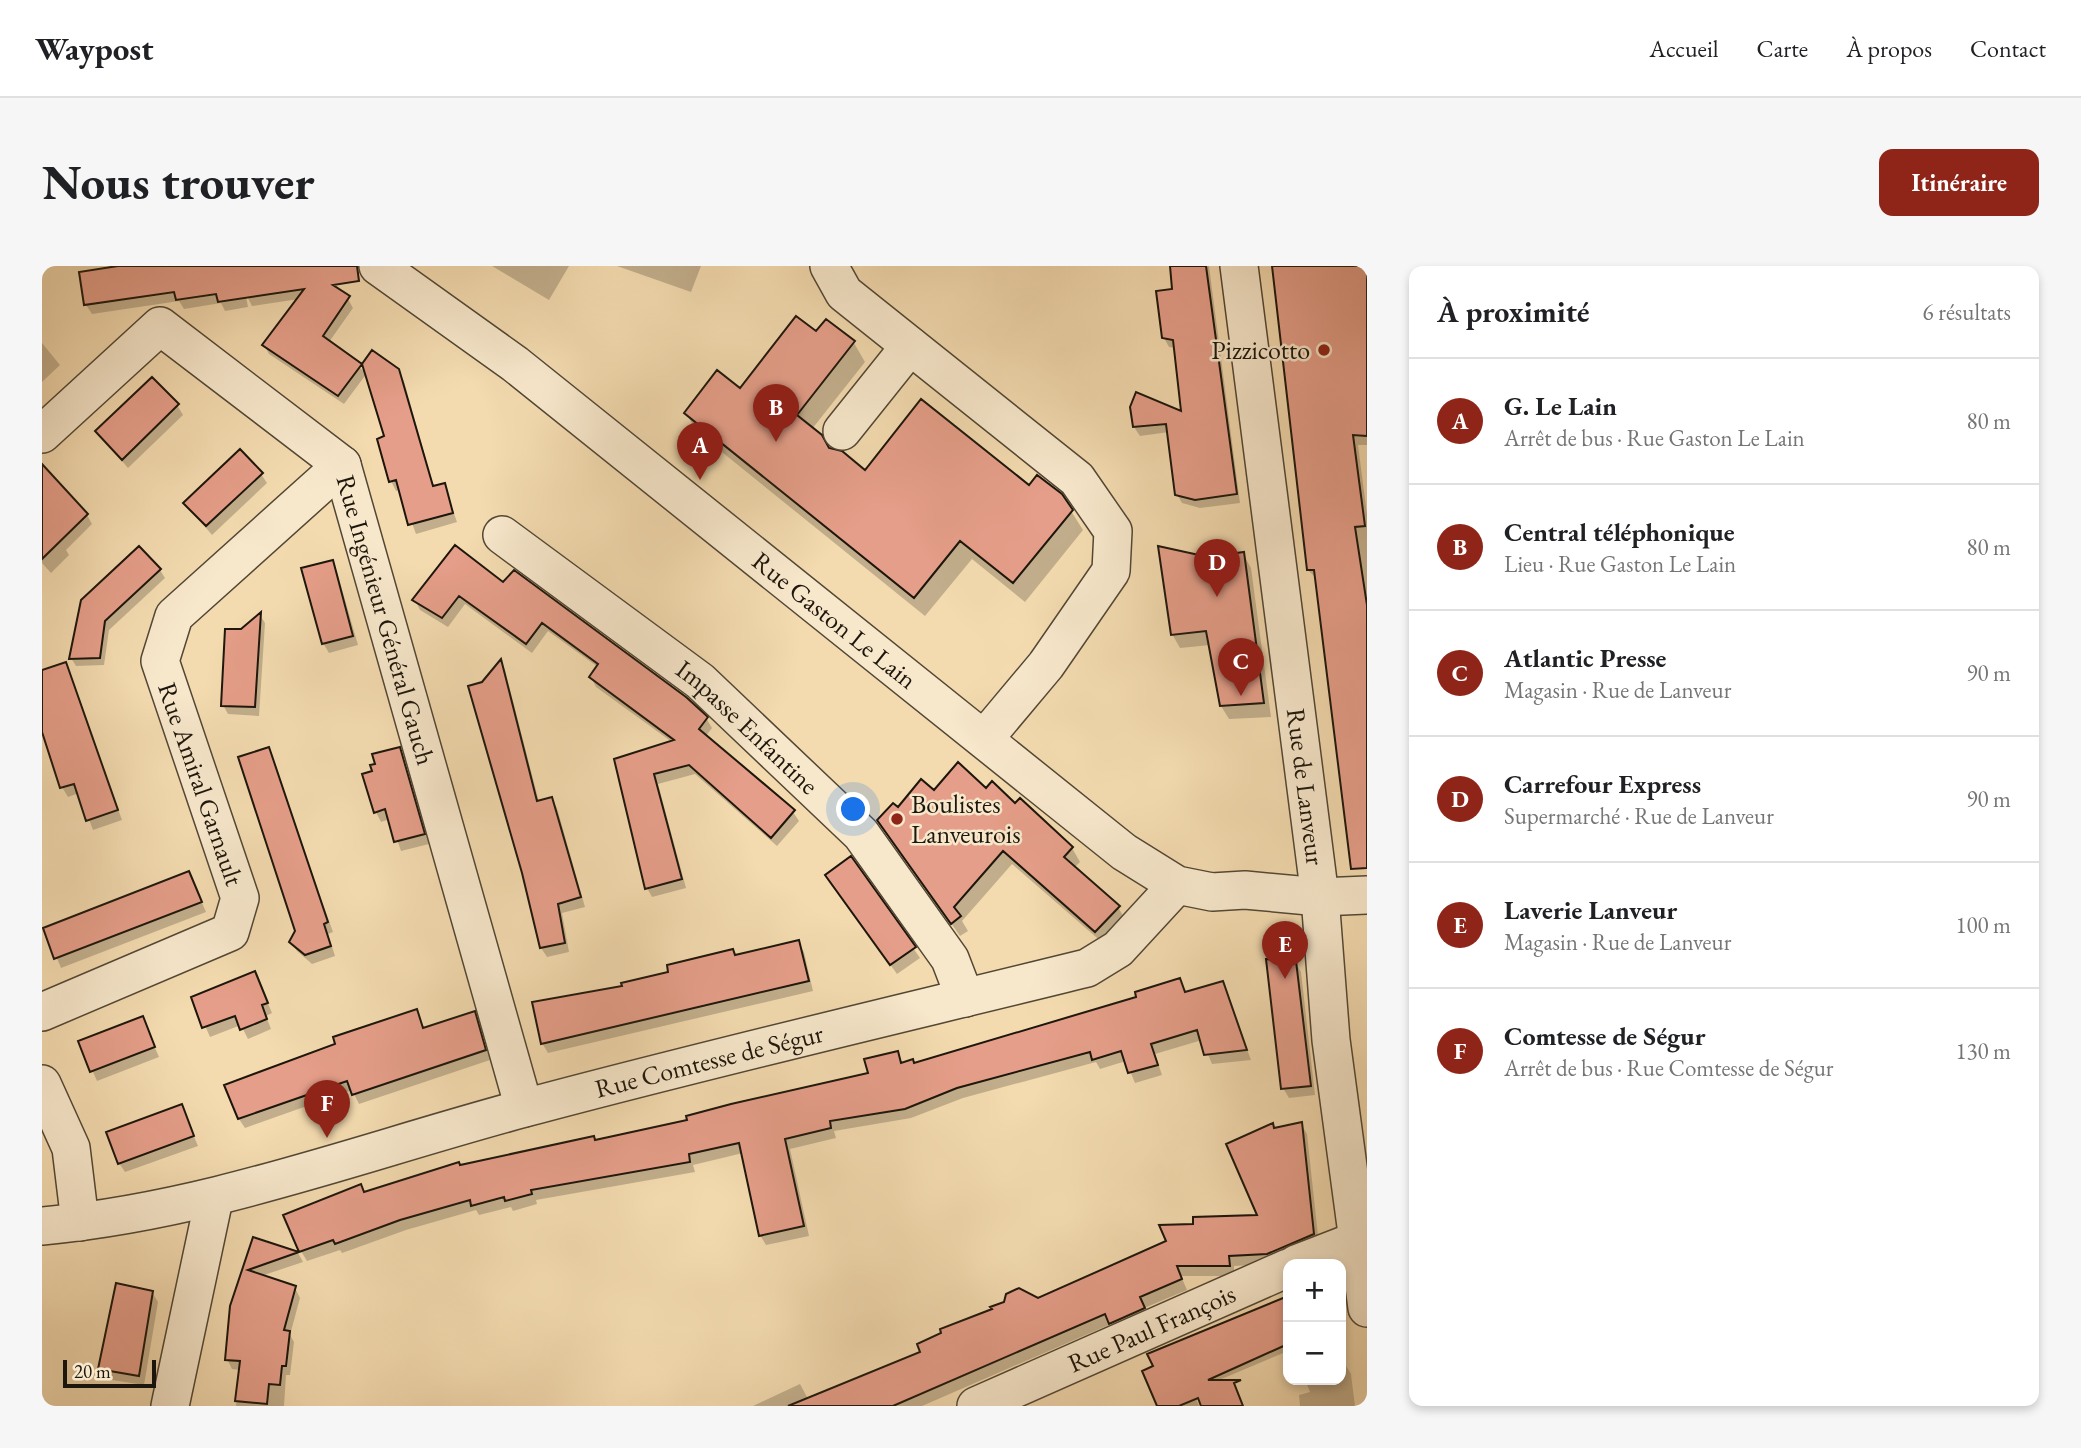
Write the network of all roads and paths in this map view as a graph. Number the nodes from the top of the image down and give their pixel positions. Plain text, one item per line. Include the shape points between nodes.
1 (378, 266) edge
2 (1239, 266) edge
3 (837, 280) edge
4 (910, 346) junction
5 (842, 431) dead end
6 (42, 434) edge
7 (342, 465) junction
8 (502, 535) dead end
9 (984, 740) junction
10 (1177, 885) junction
11 (1367, 895) edge
12 (1320, 897) junction
13 (965, 998) junction
14 (42, 1012) edge
15 (42, 1084) edge
16 (524, 1108) junction
17 (214, 1199) junction
18 (80, 1222) junction
19 (42, 1226) edge
20 (1358, 1240) junction
21 (1309, 1259) edge
22 (1283, 1270) edge
23 (1367, 1308) edge
24 (170, 1406) edge
25 (976, 1406) edge

1 - 9 street, Rue Gaston Le Lain via 515,364
2 - 12 street, Rue de Lanveur
3 - 4 street
4 - 5 street
4 - 9 street via 1077,479 1113,531 1111,571 1046,665
6 - 7 street, Rue Ingénieur Général Gauch via 160,326
7 - 14 street, Rue Amiral Garnault via 174,617 160,661 240,898 230,932
7 - 16 street, Rue Ingénieur Général Gauch
8 - 13 street, Impasse Enfantine via 700,681 861,834 950,959
9 - 10 street, Rue Gaston Le Lain via 1124,852
10 - 12 street, Rue Gaston Le Lain via 1212,892 1245,890
10 - 13 street, Rue Comtesse de Ségur via 1118,949 1087,968
11 - 12 street, Rue Gaston Le Lain
12 - 20 street, Rue de Lanveur via 1331,1040
13 - 16 street, Rue Comtesse de Ségur
15 - 18 street via 71,1149
16 - 17 street, Rue Comtesse de Ségur
17 - 18 street, Rue Comtesse de Ségur
17 - 24 street
18 - 19 street, Rue Comtesse de Ségur
20 - 21 street
20 - 23 street, Rue de Lanveur
22 - 25 street, Rue Paul François

